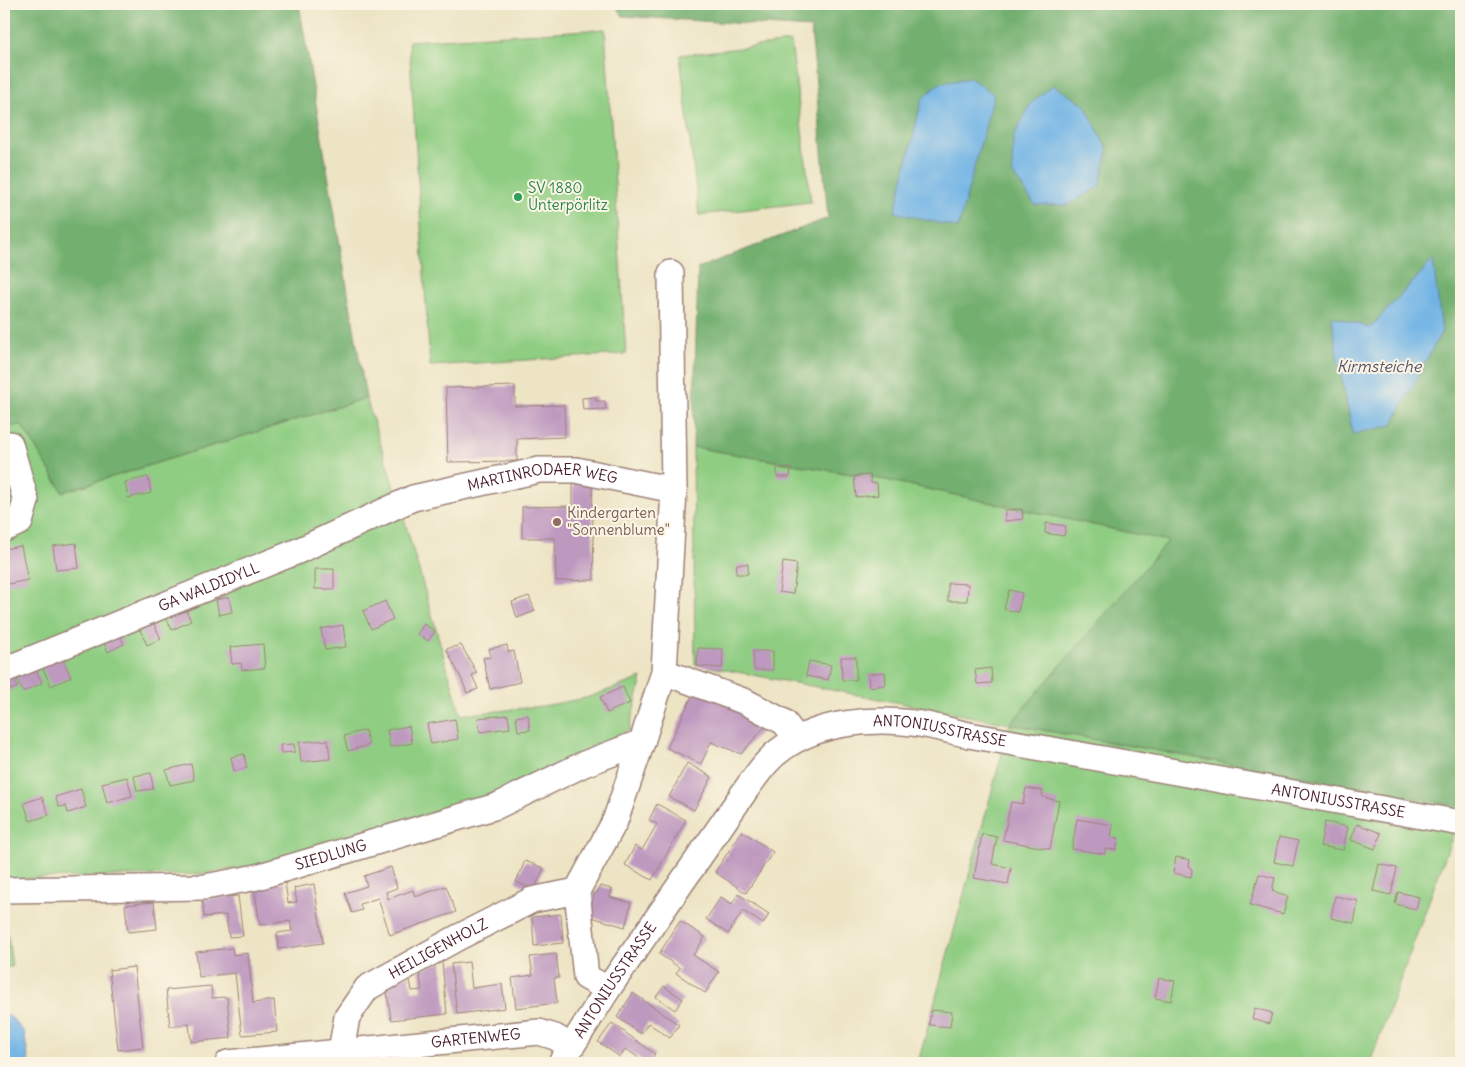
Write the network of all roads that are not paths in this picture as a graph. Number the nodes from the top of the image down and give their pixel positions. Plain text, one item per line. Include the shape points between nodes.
1 (671, 273) dead end
2 (10, 444) dead end
3 (674, 490) junction
4 (413, 498) joint
5 (4, 529) edge
6 (4, 670) edge
7 (664, 672) junction
8 (797, 739) junction
9 (642, 742) junction
10 (1461, 823) edge
11 (4, 890) edge
12 (576, 891) junction
13 (608, 989) junction
14 (341, 1051) junction
15 (565, 1055) edge
16 (291, 1060) edge
17 (228, 1063) edge

1 - 3 street
2 - 5 street via 26,501 20,522
3 - 4 street, MARTINRODAER WEG via 576,470 539,470
3 - 7 street
4 - 6 street, GA WALDIDYLL via 298,552
7 - 8 street via 746,702 784,722
7 - 9 street
8 - 10 street, ANTONIUSSTRASSE via 844,724 878,720 914,723
8 - 13 street, ANTONIUSSTRASSE via 765,764
9 - 11 street, SIEDLUNG via 584,764 497,806 257,877 205,887
9 - 12 street via 615,822
12 - 13 street via 586,977
12 - 14 street, HEILIGENHOLZ via 532,900 367,988 347,1017
13 - 15 street, ANTONIUSSTRASSE
14 - 15 street, GARTENWEG via 539,1032 554,1037
14 - 16 street, GARTENWEG
16 - 17 street, GARTENWEG

